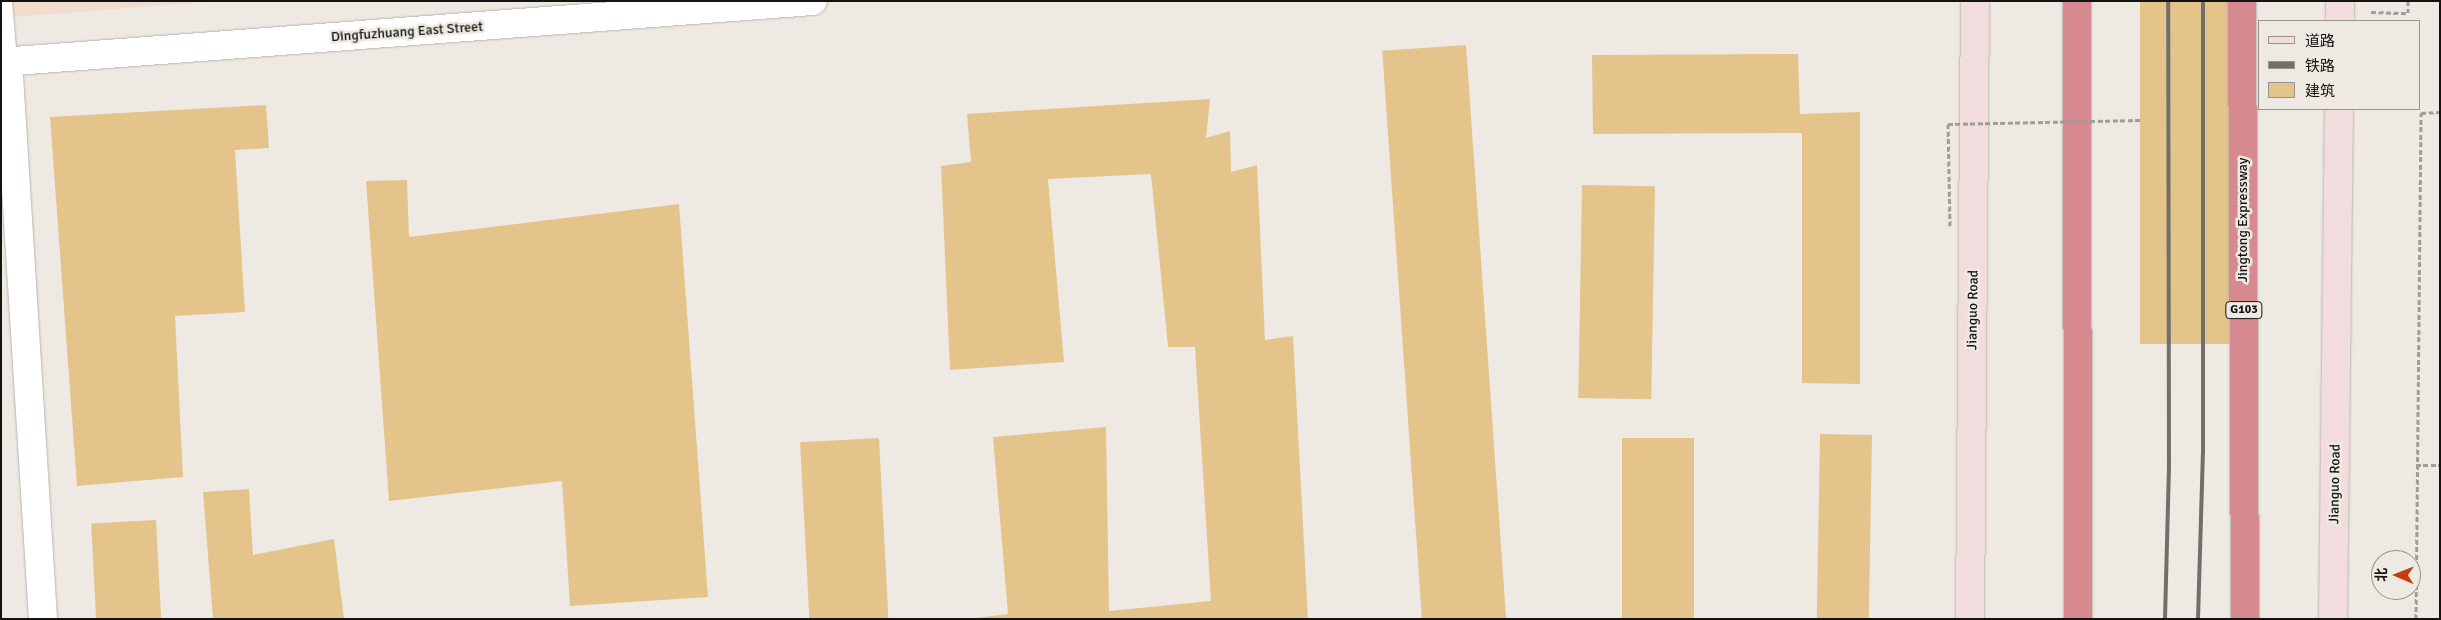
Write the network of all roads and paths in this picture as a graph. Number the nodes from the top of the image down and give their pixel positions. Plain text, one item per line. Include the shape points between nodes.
1 (3, 1) edge
2 (813, 1) edge
3 (1975, 1) edge
4 (2078, 1) edge
5 (2242, 1) edge
6 (2340, 1) edge
7 (2408, 1) edge
8 (2371, 7) dead end
9 (2340, 20) edge
10 (5, 62) edge
11 (2339, 110) edge
12 (2440, 112) edge
13 (2140, 120) dead end
14 (1950, 226) dead end
15 (2416, 465) junction
16 (2440, 465) edge
17 (43, 619) edge
18 (1970, 619) edge
19 (2078, 619) edge
20 (2245, 619) edge
21 (2334, 619) edge
22 (2416, 619) edge

1 - 10 lane
2 - 10 street, Dingfuzhuang East Street
3 - 18 main road, Jianguo Road
4 - 19 highway
5 - 20 highway, Jingtong Expressway / G103
6 - 9 main road
7 - 8 path via 2408,13 2371,13
10 - 17 street
11 - 21 main road, Jianguo Road
12 - 15 path via 2421,113
13 - 14 path, bridge via 1948,124
15 - 16 path
15 - 22 path

